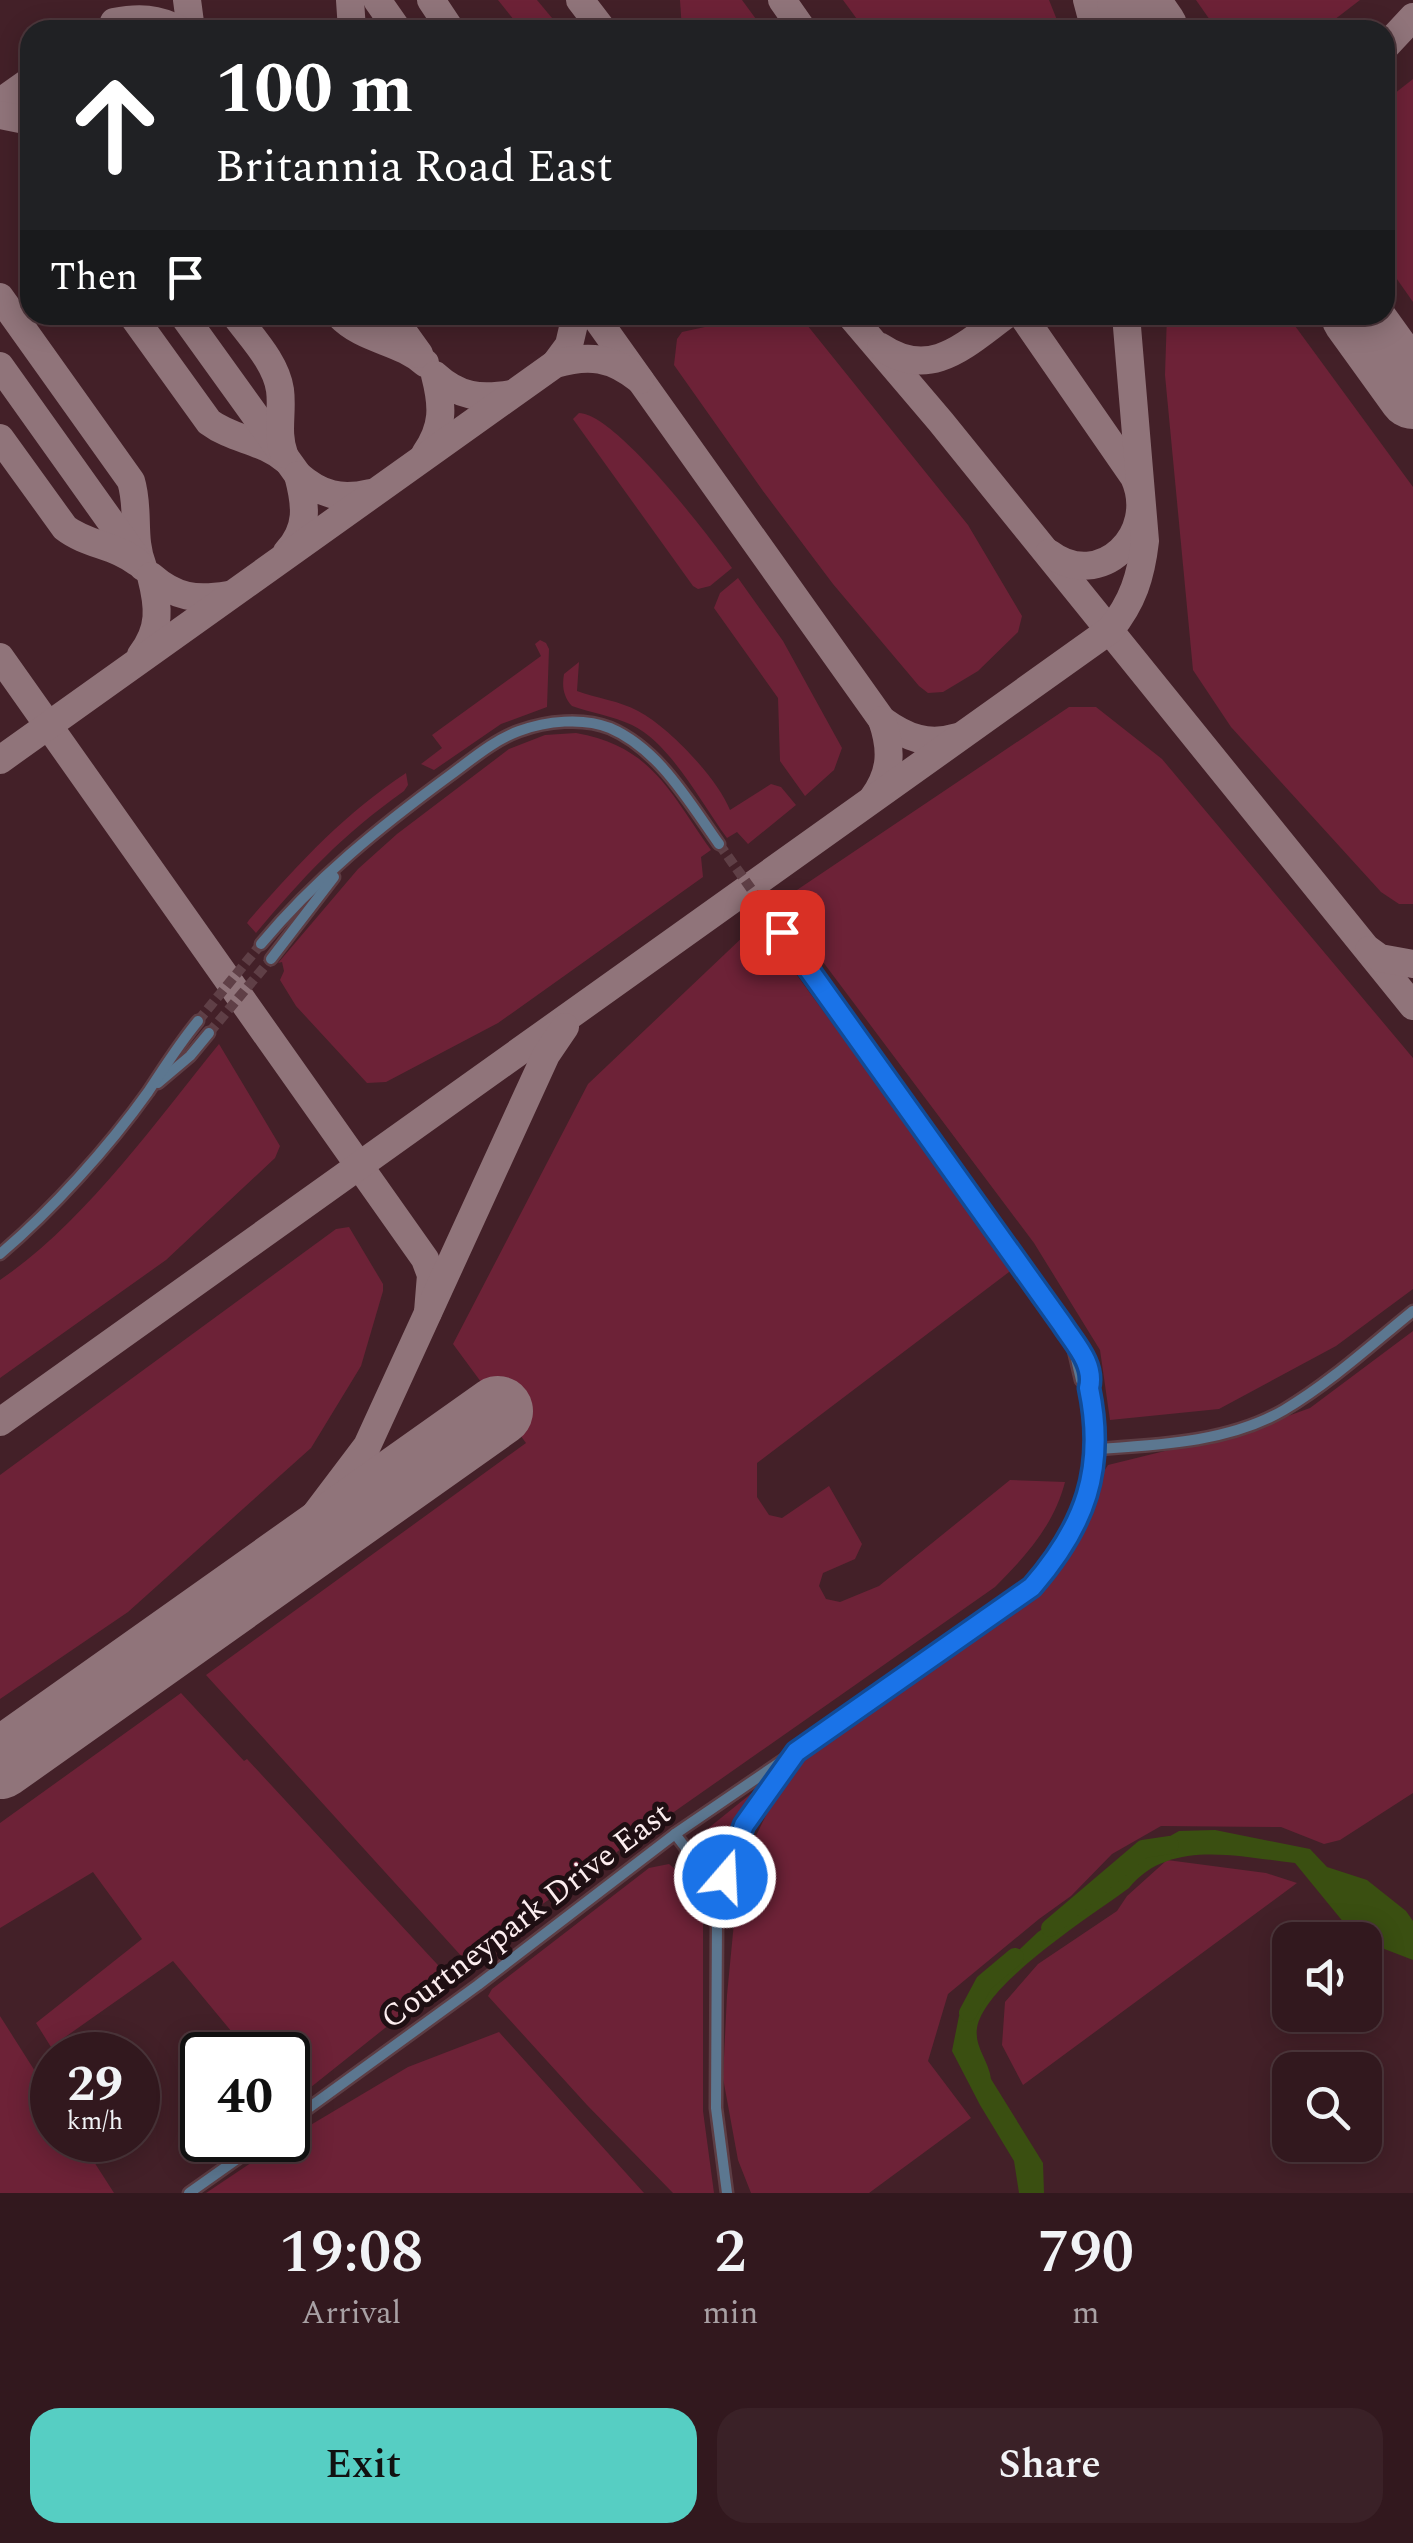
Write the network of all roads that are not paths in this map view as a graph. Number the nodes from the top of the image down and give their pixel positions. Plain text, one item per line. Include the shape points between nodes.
1 (718, 844) tunnel mouth
2 (344, 863) junction
3 (782, 932) tunnel mouth
4 (262, 944) tunnel mouth
5 (271, 959) tunnel mouth
6 (198, 1021) tunnel mouth
7 (209, 1033) tunnel mouth
8 (146, 1094) junction
9 (0, 1254) edge
10 (1413, 1311) edge
11 (1097, 1449) junction
12 (796, 1752) junction
13 (675, 1834) junction
14 (717, 1918) junction
15 (310, 2107) edge
16 (233, 2162) edge
17 (189, 2193) edge
18 (727, 2193) edge

1 - 2 street via 643,749 609,728 546,723 486,749 375,831
2 - 4 street
2 - 5 street
3 - 11 street, Courtneypark Drive East via 1062,1324 1089,1388
6 - 8 street
7 - 8 street
8 - 9 street via 33,1226
10 - 11 street via 1282,1411 1183,1442
11 - 12 street, Courtneypark Drive East via 1078,1523 1032,1587
12 - 13 street, Courtneypark Drive East
12 - 14 street via 744,1825 730,1855
13 - 14 street via 701,1868
13 - 15 street, Courtneypark Drive East
14 - 18 street via 716,2108
16 - 17 street

